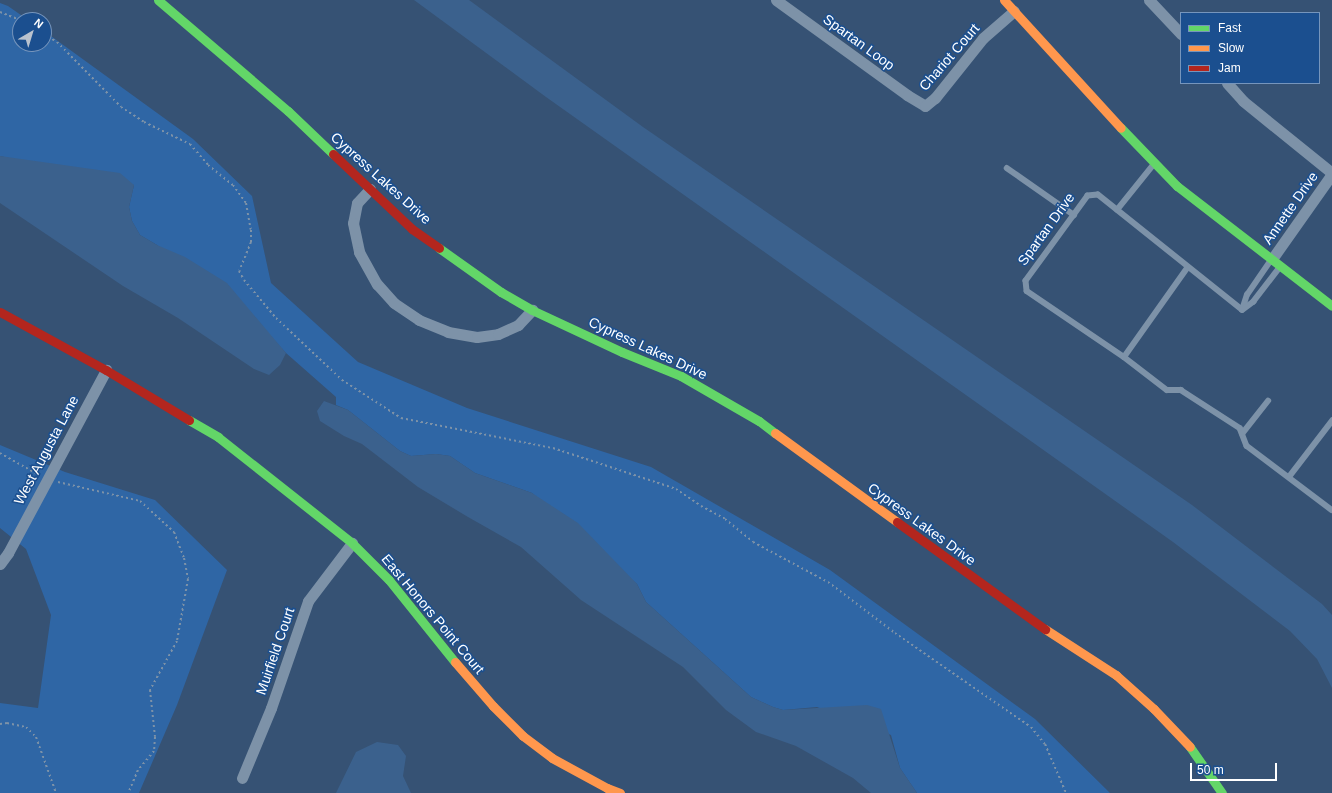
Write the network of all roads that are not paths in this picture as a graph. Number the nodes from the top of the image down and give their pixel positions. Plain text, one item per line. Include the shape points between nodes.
1 (158, 0) edge
2 (776, 0) edge
3 (1004, 0) edge
4 (1149, 0) edge
5 (1014, 11) junction
6 (1180, 33) edge
7 (1227, 84) edge
8 (924, 106) joint
9 (1154, 163) junction
10 (1007, 168) dead end
11 (1332, 173) edge
12 (370, 189) junction
13 (1117, 210) junction
14 (1074, 215) junction
15 (1276, 263) junction
16 (1188, 267) junction
17 (1332, 306) edge
18 (532, 310) junction
19 (1242, 310) junction
20 (0, 312) edge
21 (1124, 357) junction
22 (106, 370) junction
23 (1268, 401) dead end
24 (1332, 421) edge
25 (1242, 434) junction
26 (1289, 477) junction
27 (1332, 510) edge
28 (352, 543) junction
29 (0, 564) edge
30 (242, 778) dead end
31 (620, 793) edge
32 (1222, 793) edge

1 - 12 street, Cypress Lakes Drive via 288,111
2 - 8 street, Spartan Loop
3 - 5 street
4 - 6 street
5 - 8 street, Chariot Court via 983,38 936,98
5 - 9 street
7 - 11 street
9 - 13 lane
9 - 15 street via 1177,186
10 - 14 lane
11 - 15 street, Annette Drive
12 - 18 street, Cypress Lakes Drive via 412,228 501,292
12 - 18 street via 357,203 353,224 359,252 377,284 394,303 420,320 448,332 477,337 498,334 518,325
13 - 14 lane, Spartan Drive via 1098,195 1088,196
13 - 16 lane, Spartan Drive
14 - 21 lane, Spartan Drive via 1026,281 1027,291
15 - 17 street
15 - 19 lane via 1253,302
15 - 19 lane via 1247,295
16 - 19 lane, Spartan Drive
16 - 21 lane
18 - 32 street, Cypress Lakes Drive via 681,376 758,421 1023,614 1116,675 1154,709 1191,748
20 - 22 street, East Honors Point Court
21 - 25 lane, Spartan Drive via 1167,390 1182,390 1240,428
22 - 28 street, East Honors Point Court via 218,438
22 - 29 street, West Augusta Lane
23 - 25 lane
24 - 26 lane
25 - 26 lane, Spartan Drive via 1247,446
26 - 27 lane, Spartan Drive
28 - 30 street, Muirfield Court via 308,601 271,708
28 - 31 street, East Honors Point Court via 390,580 452,659 523,736 552,758

